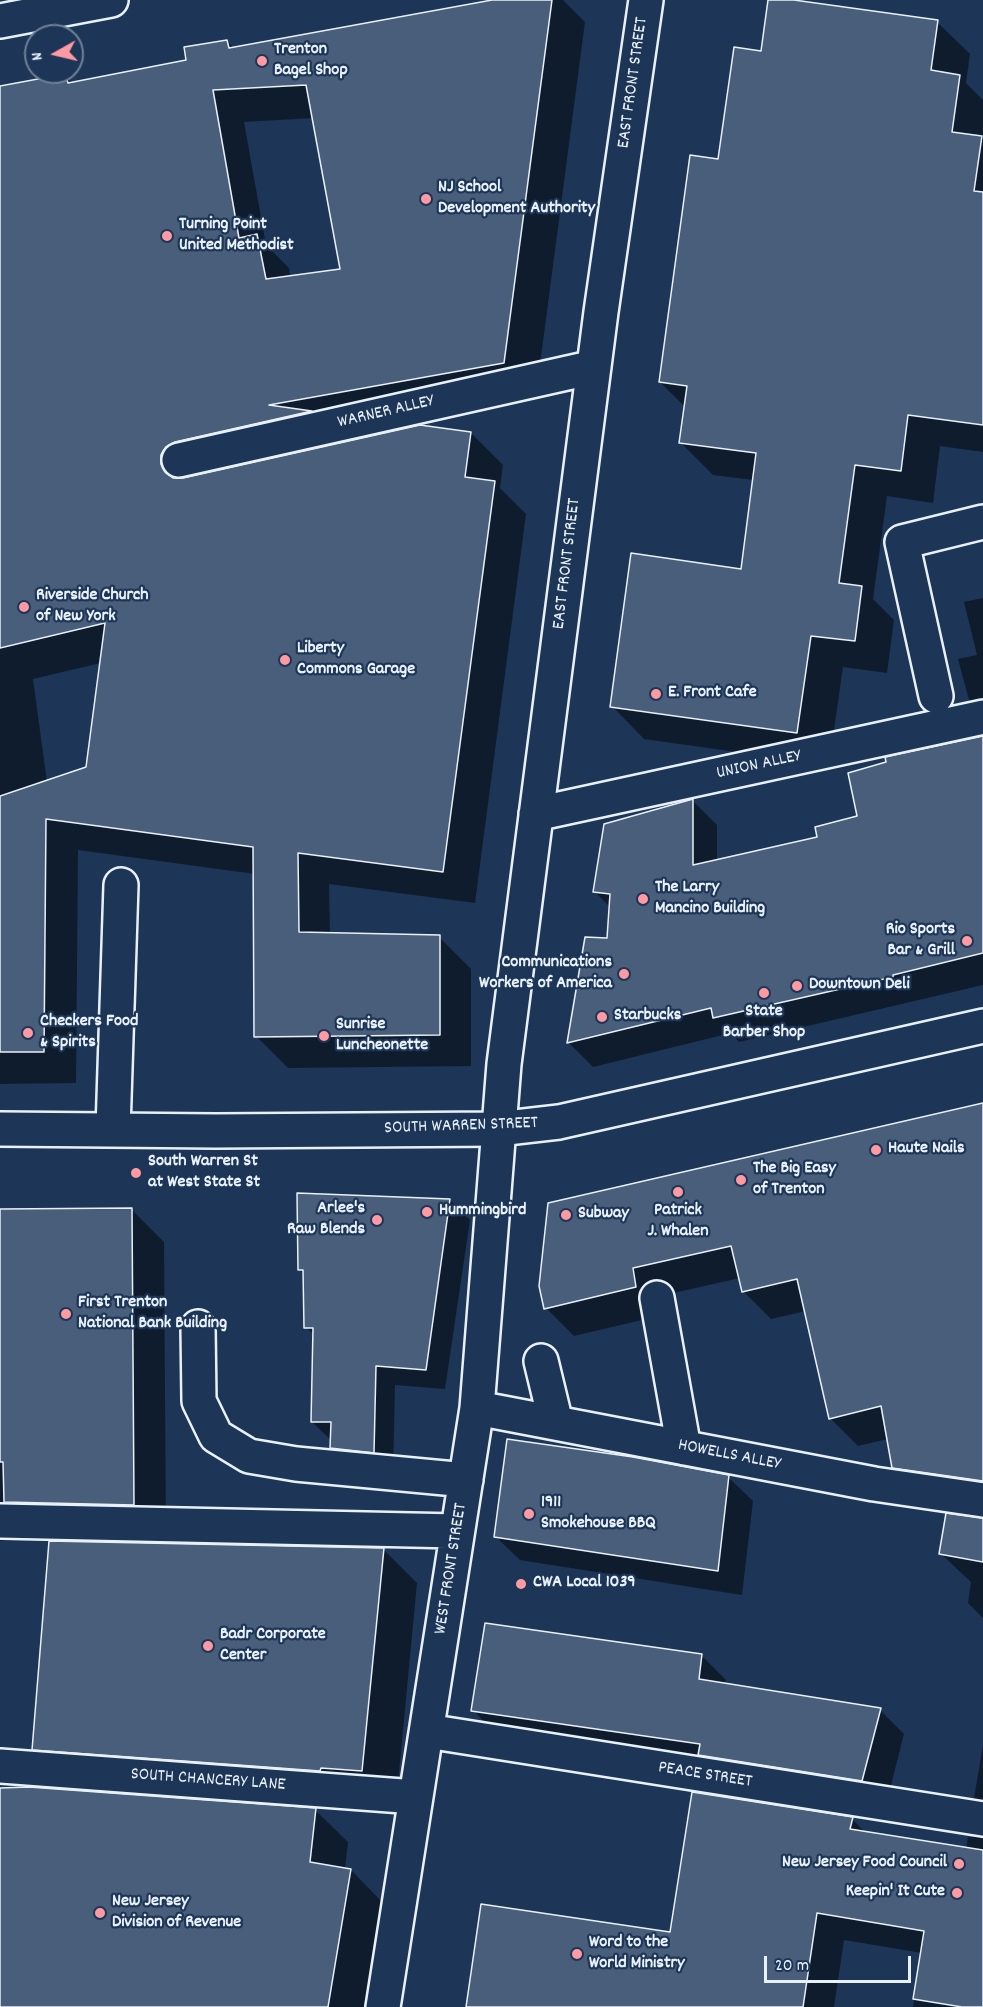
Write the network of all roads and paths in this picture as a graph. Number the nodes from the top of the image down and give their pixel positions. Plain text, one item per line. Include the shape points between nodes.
1 (111, 0) edge
2 (646, 0) edge
3 (0, 21) edge
4 (594, 367) junction
5 (179, 460) dead end
6 (983, 522) edge
7 (936, 696) dead end
8 (983, 717) edge
9 (536, 814) junction
10 (122, 885) dead end
11 (983, 1026) edge
12 (0, 1129) edge
13 (113, 1129) junction
14 (498, 1129) junction
15 (657, 1298) dead end
16 (198, 1327) dead end
17 (541, 1361) dead end
18 (477, 1408) junction
19 (556, 1423) junction
20 (684, 1448) junction
21 (466, 1480) junction
22 (983, 1500) edge
23 (0, 1521) edge
24 (458, 1531) junction
25 (427, 1731) junction
26 (0, 1766) edge
27 (416, 1797) junction
28 (983, 1819) edge
29 (383, 2007) edge

1 - 3 street
2 - 4 street, EAST FRONT STREET
4 - 5 street, WARNER ALLEY
4 - 9 street, EAST FRONT STREET
6 - 7 street via 902,542
8 - 9 street, UNION ALLEY
9 - 14 street, EAST FRONT STREET
10 - 13 street
11 - 14 street, SOUTH WARREN STREET via 571,1119
12 - 13 street, SOUTH WARREN STREET
13 - 14 street, SOUTH WARREN STREET
14 - 18 street, WEST FRONT STREET
15 - 20 street
16 - 21 street via 199,1401 216,1436 249,1456
17 - 19 street
18 - 19 street, HOWELLS ALLEY
18 - 21 street, WEST FRONT STREET
19 - 20 street, HOWELLS ALLEY
20 - 22 street, HOWELLS ALLEY
21 - 24 street, WEST FRONT STREET
23 - 24 street
24 - 25 street, WEST FRONT STREET
25 - 27 street, WEST FRONT STREET
25 - 28 street, PEACE STREET
26 - 27 street, SOUTH CHANCERY LANE
27 - 29 street, WEST FRONT STREET

